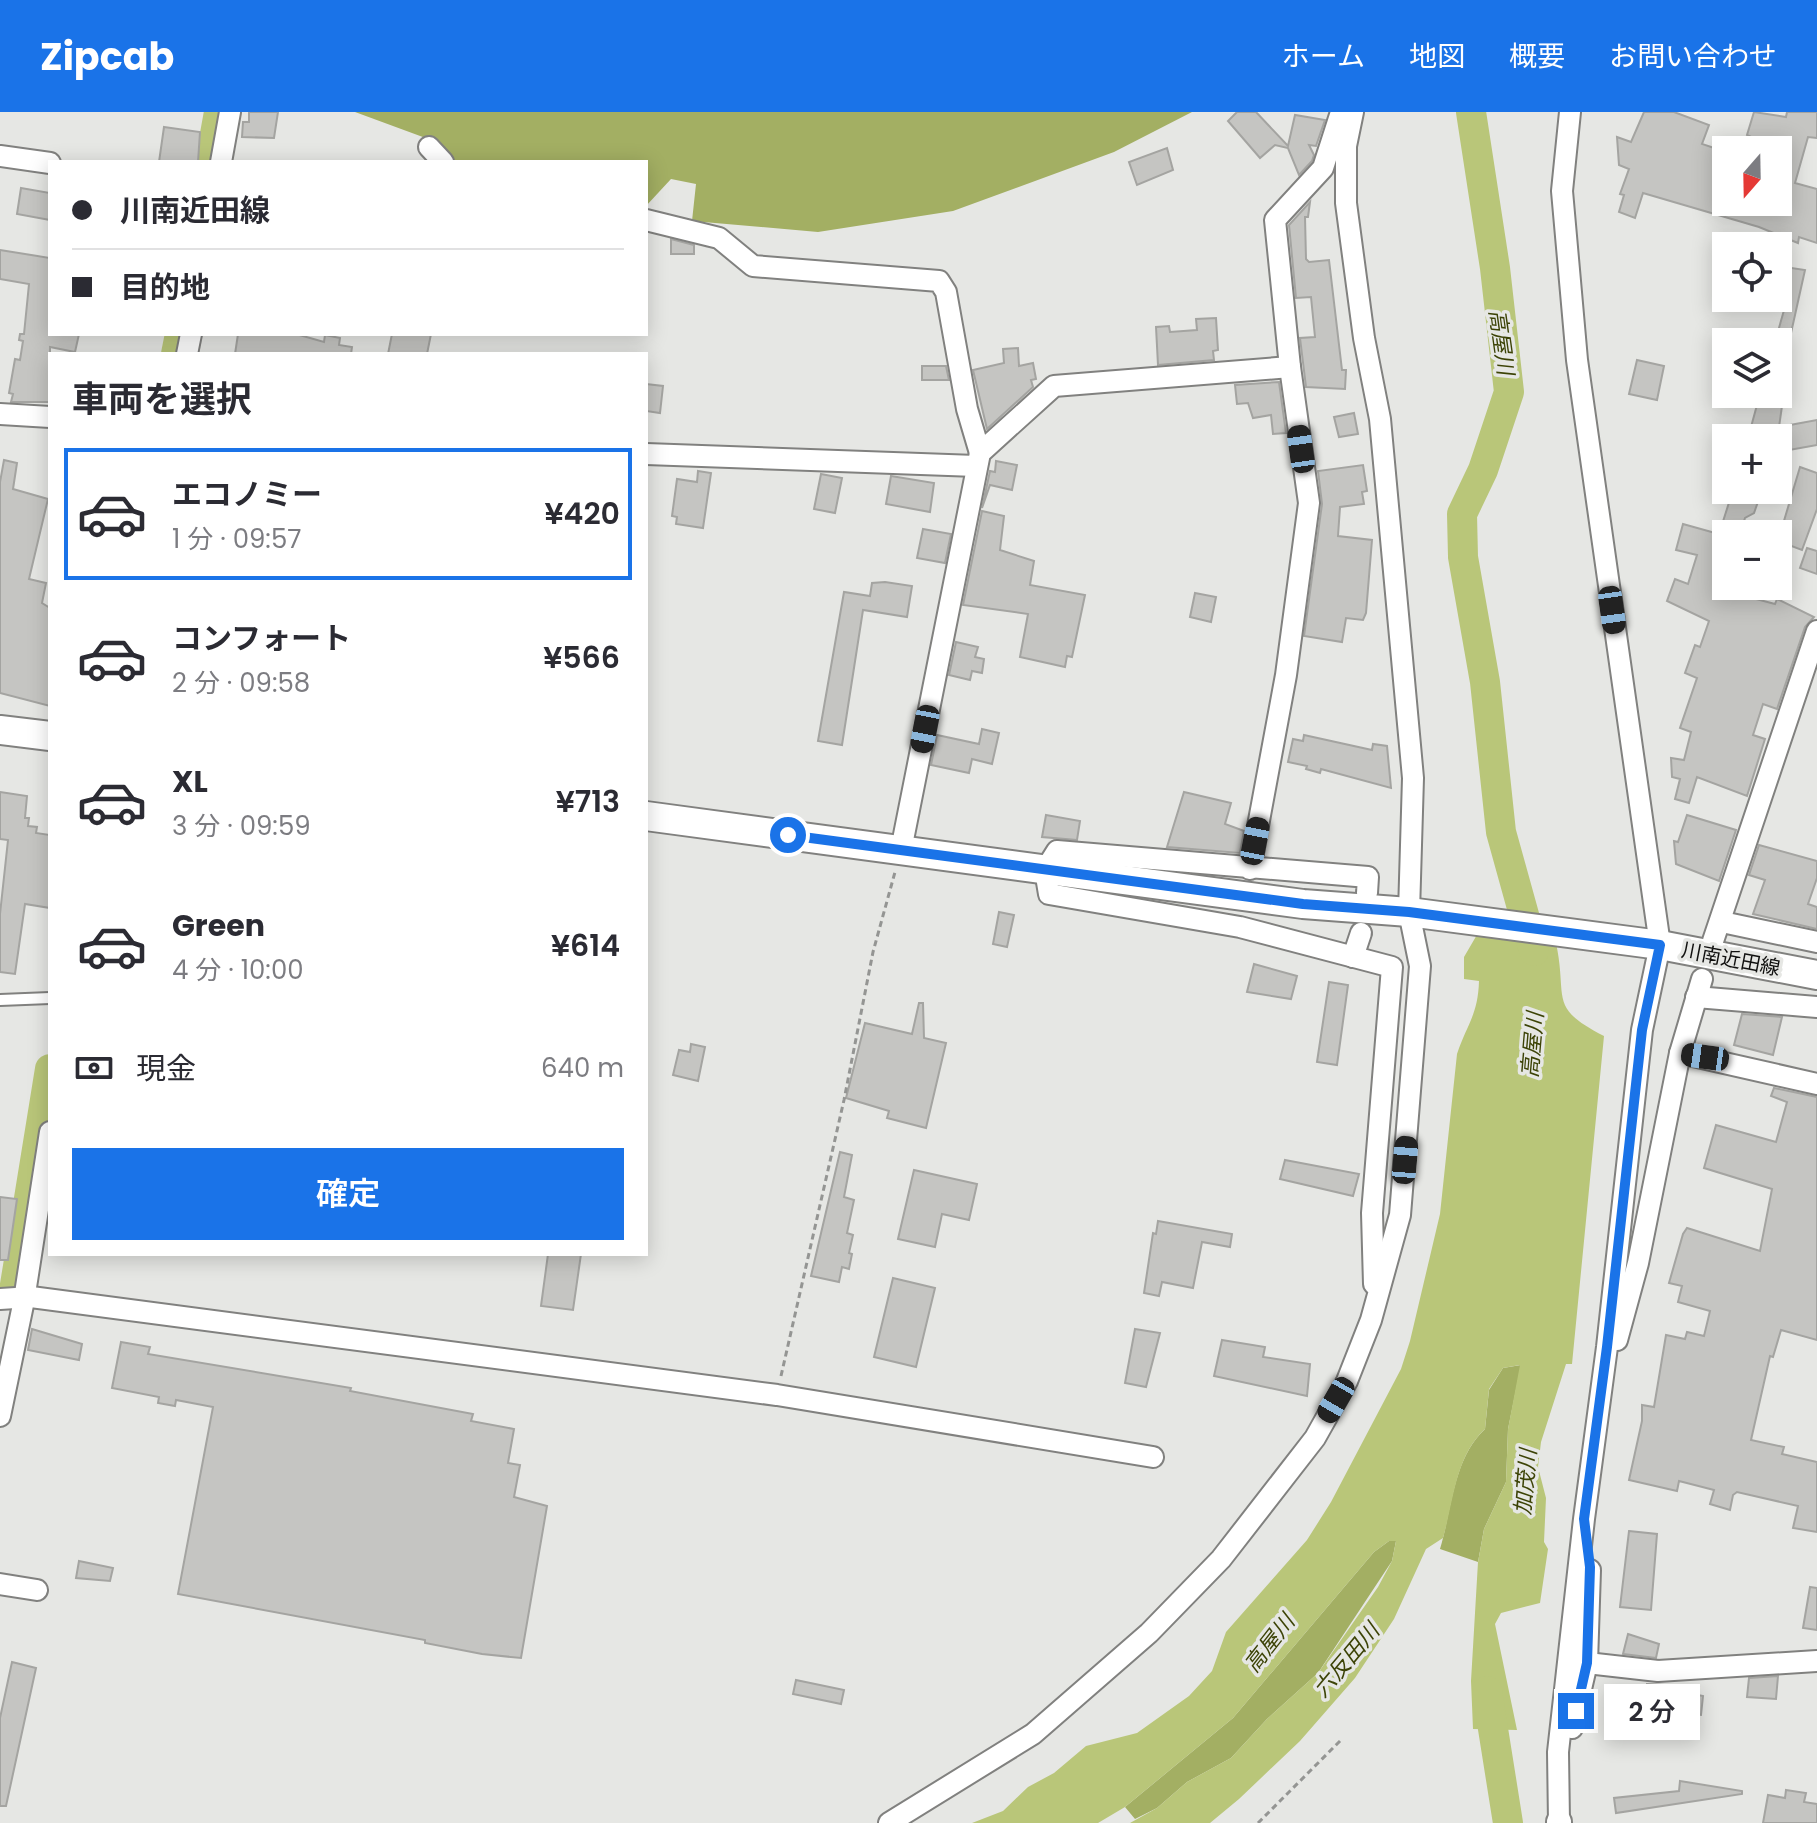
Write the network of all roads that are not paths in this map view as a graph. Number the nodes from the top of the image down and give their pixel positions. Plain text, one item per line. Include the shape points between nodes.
1 (230, 112) edge
2 (1341, 112) edge
3 (1353, 112) edge
4 (1570, 112) edge
5 (0, 156) edge
6 (221, 160) edge
7 (48, 163) edge
8 (648, 220) edge
9 (1290, 367) junction
10 (0, 414) edge
11 (48, 417) edge
12 (648, 454) edge
13 (978, 460) junction
14 (1817, 631) edge
15 (0, 730) edge
16 (48, 736) edge
17 (648, 816) edge
18 (901, 850) junction
19 (1250, 869) junction
20 (1045, 870) junction
21 (1367, 893) dead end
22 (1419, 913) junction
23 (1361, 933) dead end
24 (1817, 942) edge
25 (1649, 944) junction
26 (1353, 957) junction
27 (1817, 975) edge
28 (48, 998) edge
29 (0, 1000) edge
30 (1817, 1007) edge
31 (1680, 1053) junction
32 (1817, 1084) edge
33 (48, 1140) edge
34 (7, 1304) edge
35 (1371, 1320) junction
36 (1607, 1347) junction
37 (0, 1416) edge
38 (1153, 1457) dead end
39 (1584, 1519) junction
40 (0, 1584) edge
41 (37, 1590) dead end
42 (1817, 1661) edge
43 (1587, 1663) junction
44 (1558, 1752) junction
45 (889, 1823) edge
46 (1559, 1823) edge

1 - 6 street
2 - 9 street via 1323,168 1275,220
3 - 22 street via 1346,146 1346,203 1380,419 1413,778
4 - 25 street via 1562,191 1577,360
5 - 7 street
8 - 13 street via 719,238 753,266 939,281 946,292
9 - 13 street via 1054,386
9 - 19 street via 1309,503 1286,675
10 - 11 street
12 - 13 street
13 - 18 street
14 - 24 street via 1717,932
15 - 16 main road
17 - 18 main road, 川南近田線
18 - 20 main road, 川南近田線
19 - 20 street via 1057,851
19 - 21 street via 1368,877
20 - 22 main road, 川南近田線 via 1303,904
20 - 26 street via 1049,894 1240,927
22 - 25 main road, 川南近田線
22 - 35 street via 1420,966 1400,1215
23 - 26 street
25 - 27 main road, 川南近田線
25 - 36 street
26 - 35 street via 1392,967 1372,1213 1374,1285 1365,1313
28 - 29 lane
30 - 31 street via 1699,988
31 - 32 street
31 - 36 street via 1624,1321 1620,1336
33 - 34 street
34 - 37 street
34 - 38 street via 31,1297 777,1395
35 - 45 street via 1347,1381 1315,1438 1221,1559 1149,1633 1033,1734
36 - 39 street
39 - 43 street via 1590,1567
39 - 44 street
40 - 41 street
42 - 43 street via 1658,1671
43 - 44 street via 1570,1735
44 - 46 street

